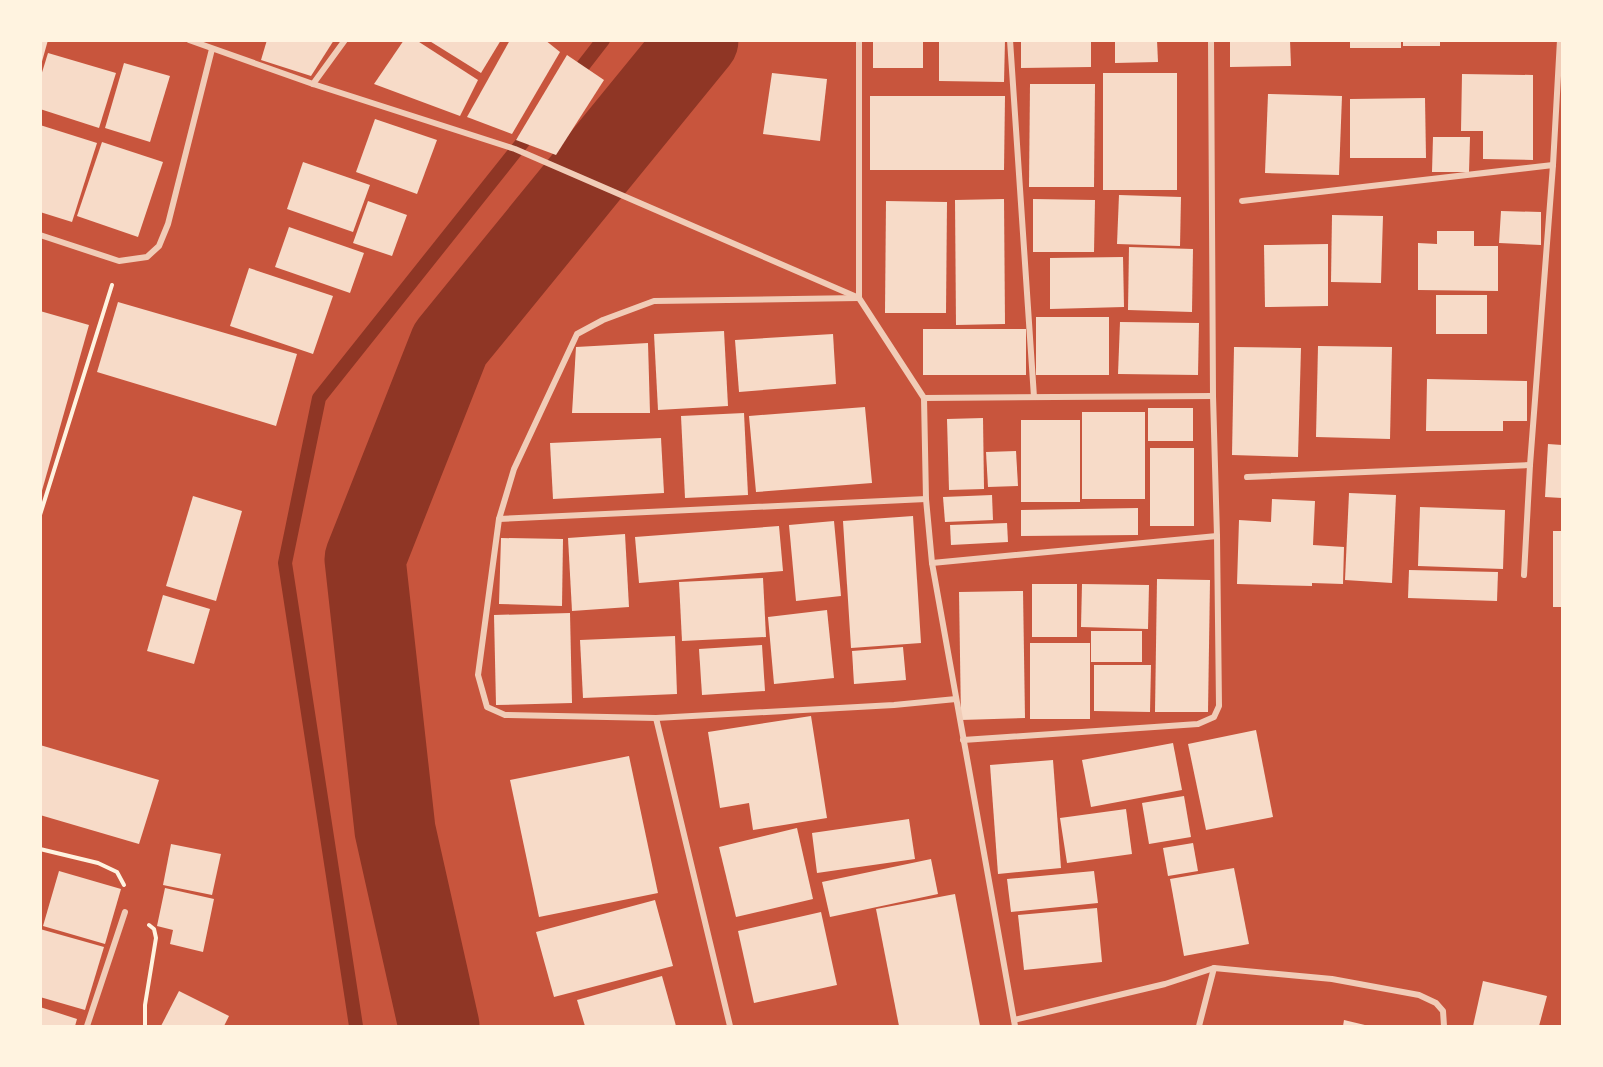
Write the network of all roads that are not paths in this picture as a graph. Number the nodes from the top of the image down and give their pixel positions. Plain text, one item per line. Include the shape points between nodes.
1 (189, 40) edge
2 (345, 40) edge
3 (859, 40) edge
4 (1010, 40) edge
5 (1211, 40) edge
6 (1560, 40) edge
7 (212, 49) junction
8 (313, 84) junction
9 (1553, 165) junction
10 (1242, 201) dead end
11 (40, 235) edge
12 (859, 298) junction
13 (1213, 396) junction
14 (1034, 397) junction
15 (924, 398) junction
16 (1530, 465) junction
17 (1247, 477) dead end
18 (926, 499) junction
19 (498, 519) junction
20 (1217, 536) junction
21 (932, 563) junction
22 (1524, 575) dead end
23 (956, 699) junction
24 (656, 718) junction
25 (963, 740) junction
26 (125, 912) road end
27 (1214, 968) junction
28 (1015, 1023) edge
29 (87, 1026) edge
30 (730, 1026) edge
31 (1199, 1026) edge
32 (1444, 1026) edge

1 - 7 street
2 - 8 street
3 - 12 street
4 - 14 street
5 - 13 street
6 - 9 street
7 - 8 street
7 - 11 street via 159,246 147,257 119,261
8 - 12 street via 515,149
9 - 10 street
9 - 16 street
12 - 15 street
12 - 19 street via 654,301 577,334 514,469
13 - 14 street
13 - 20 street
14 - 15 street
15 - 18 street
16 - 17 street
16 - 22 street
18 - 19 street
18 - 21 street
19 - 24 street via 478,675 487,707 505,715
20 - 21 street
20 - 25 street via 1219,706 1214,717 1198,724
21 - 23 street
23 - 24 street
23 - 25 street
24 - 30 street
25 - 28 street
26 - 29 street
27 - 28 street
27 - 31 street
27 - 32 street via 1332,979 1419,995 1443,1011

